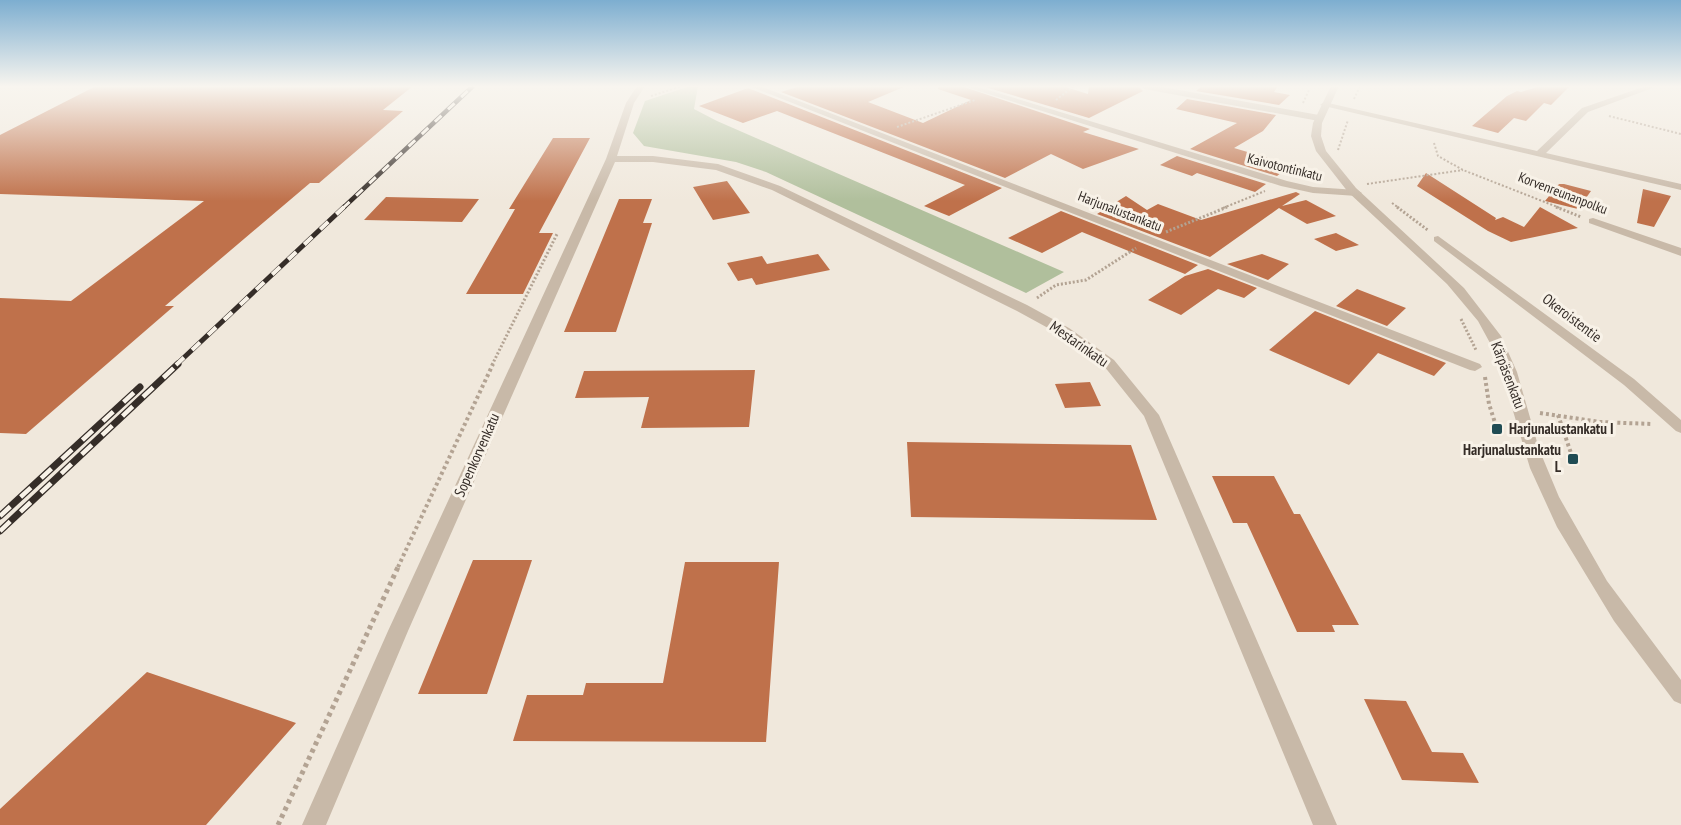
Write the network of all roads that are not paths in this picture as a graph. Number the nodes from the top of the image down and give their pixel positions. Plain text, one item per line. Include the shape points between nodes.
1 (623, 124) edge
2 (854, 124) edge
3 (1092, 124) edge
4 (1318, 124) edge
5 (1414, 124) edge
6 (1570, 124) edge
7 (1539, 154) junction
8 (611, 159) junction
9 (1681, 187) edge
10 (1356, 193) junction
11 (1593, 221) road end
12 (1438, 239) road end
13 (1681, 252) edge
14 (1475, 367) dead end
15 (1679, 426) edge
16 (1681, 695) edge
17 (314, 825) edge
18 (1325, 825) edge

1 - 8 street, Sopenkorvenkatu
2 - 14 street, Harjunalustankatu
3 - 10 street, Kaivotontinkatu via 1285,184
4 - 10 street, Kärpäsenkatu via 1320,152
5 - 7 street
6 - 7 street
7 - 9 street
8 - 17 street, Sopenkorvenkatu
8 - 18 street, Mestarinkatu via 694,163 748,176 1022,308 1064,331 1109,363 1151,415
10 - 16 street, Kärpäsenkatu via 1453,283 1485,320 1500,347 1538,468 1570,537 1649,656
11 - 13 street, Korvenreunanpolku
12 - 15 street, Okeroistentie via 1629,382

